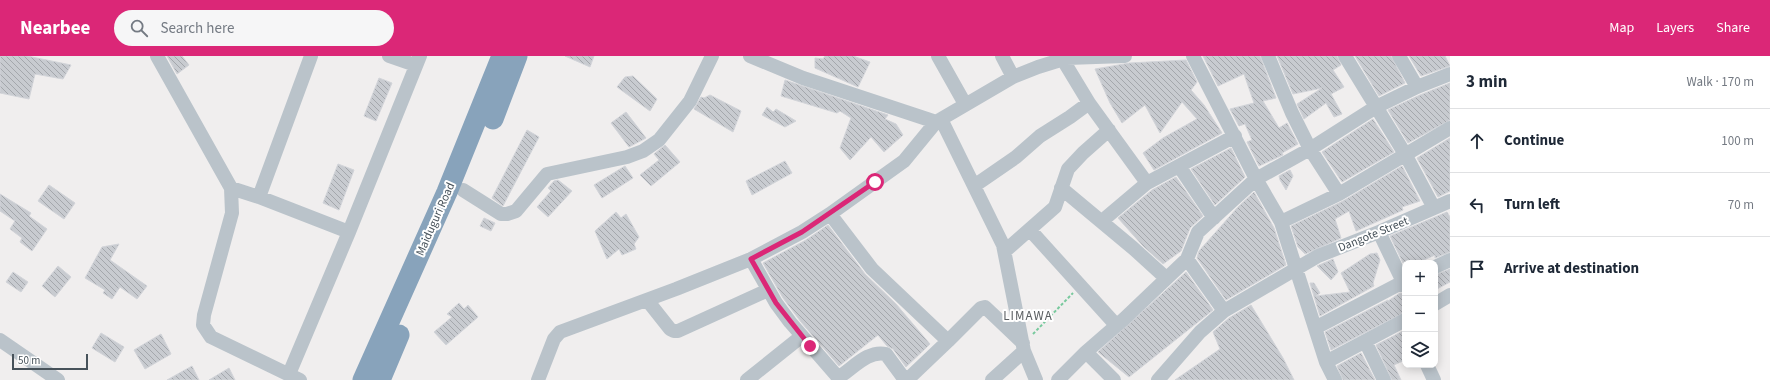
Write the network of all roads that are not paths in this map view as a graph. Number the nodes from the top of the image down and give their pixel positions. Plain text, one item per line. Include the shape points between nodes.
1 (157, 56) edge
2 (311, 56) edge
3 (390, 56) edge
4 (502, 56) edge
5 (517, 56) edge
6 (712, 56) edge
7 (750, 56) edge
8 (938, 56) edge
9 (1002, 56) edge
10 (1125, 56) edge
11 (1193, 56) edge
12 (1268, 56) edge
13 (1345, 56) edge
14 (1399, 56) edge
15 (1099, 57) edge
16 (1065, 58) edge
17 (417, 61) edge
18 (1450, 74) edge
19 (1014, 77) junction
20 (1417, 87) junction
21 (1089, 103) junction
22 (965, 104) junction
23 (1376, 107) junction
24 (939, 121) junction
25 (1450, 128) edge
26 (1109, 130) junction
27 (1234, 136) junction
28 (1310, 149) junction
29 (1405, 154) junction
30 (1179, 166) junction
31 (1256, 179) junction
32 (1147, 183) junction
33 (974, 186) junction
34 (231, 188) junction
35 (1061, 188) junction
36 (463, 190) junction
37 (1339, 194) junction
38 (259, 197) junction
39 (1450, 201) edge
40 (1434, 208) junction
41 (830, 214) junction
42 (1214, 218) junction
43 (1102, 221) junction
44 (1281, 222) junction
45 (1030, 230) junction
46 (349, 232) junction
47 (1379, 232) junction
48 (1004, 251) junction
49 (751, 259) junction
50 (1187, 259) junction
51 (1450, 260) edge
52 (1438, 266) edge
53 (1297, 268) junction
54 (1166, 278) junction
55 (1402, 279) edge
56 (1402, 284) edge
57 (768, 290) junction
58 (1450, 296) edge
59 (647, 300) junction
60 (1438, 302) edge
61 (1224, 311) junction
62 (1402, 322) edge
63 (1116, 325) junction
64 (1316, 328) junction
65 (802, 336) junction
66 (0, 340) edge
67 (948, 341) junction
68 (1365, 341) junction
69 (1024, 347) junction
70 (1086, 352) junction
71 (1326, 362) junction
72 (1428, 368) edge
73 (295, 377) edge
74 (58, 380) edge
75 (363, 380) edge
76 (380, 380) edge
77 (538, 380) edge
78 (747, 380) edge
79 (906, 380) edge
80 (992, 380) edge
81 (1036, 380) edge
82 (1058, 380) edge
83 (1114, 380) edge
84 (1158, 380) edge
85 (1335, 380) edge
86 (1384, 380) edge
87 (1434, 380) edge

1 - 34 street
2 - 38 street
3 - 17 street
4 - 75 highway, Maiduguri Road via 447,192
5 - 36 highway, Maiduguri Road
6 - 36 street via 690,101 659,140 643,151 627,157 547,174 516,210 508,214 501,214
7 - 24 street via 803,78
8 - 22 street
9 - 19 street
10 - 15 street
11 - 27 street
12 - 28 street
13 - 23 street
14 - 20 street
15 - 16 street
16 - 19 street
16 - 21 street
17 - 46 street
18 - 20 street
19 - 22 street
20 - 23 street
21 - 26 street
21 - 33 street
22 - 24 street
23 - 28 street
23 - 29 street
24 - 33 street
24 - 41 street via 904,161
25 - 29 street
26 - 32 street
26 - 35 street via 1068,168
27 - 30 street
27 - 31 street
28 - 31 street
28 - 37 street
29 - 37 street
29 - 40 street
30 - 32 street
30 - 42 street
31 - 42 street
31 - 44 street
32 - 43 street
33 - 48 street
34 - 38 street
34 - 73 street via 232,213 202,325 211,337
35 - 43 street
35 - 45 street via 1055,207
36 - 76 highway, Maiduguri Road
37 - 44 street
38 - 46 street
39 - 40 street, Dangote Street
40 - 47 street, Dangote Street
41 - 49 street
41 - 67 street via 872,269
42 - 50 street via 1198,232
43 - 54 street
44 - 53 street
45 - 48 street
45 - 63 street
46 - 73 street
47 - 53 street, Dangote Street via 1318,256
47 - 55 street
48 - 69 street
49 - 57 street
49 - 59 street
50 - 54 street
50 - 61 street
51 - 52 street
53 - 61 street, Dangote Street
53 - 64 street
54 - 63 street
56 - 64 street
57 - 59 street via 678,331 670,329
57 - 65 street
58 - 60 street
59 - 77 street via 560,332 554,339
61 - 84 street, Dangote Street via 1200,332
62 - 68 street
63 - 70 street
64 - 71 street
65 - 78 street
65 - 79 street via 836,375 842,375 872,354 878,353 886,354
66 - 74 street
67 - 69 street via 985,307
67 - 79 street
68 - 71 street
68 - 86 street
69 - 80 street
69 - 81 street
70 - 82 street
70 - 83 street
71 - 85 street
72 - 87 street

